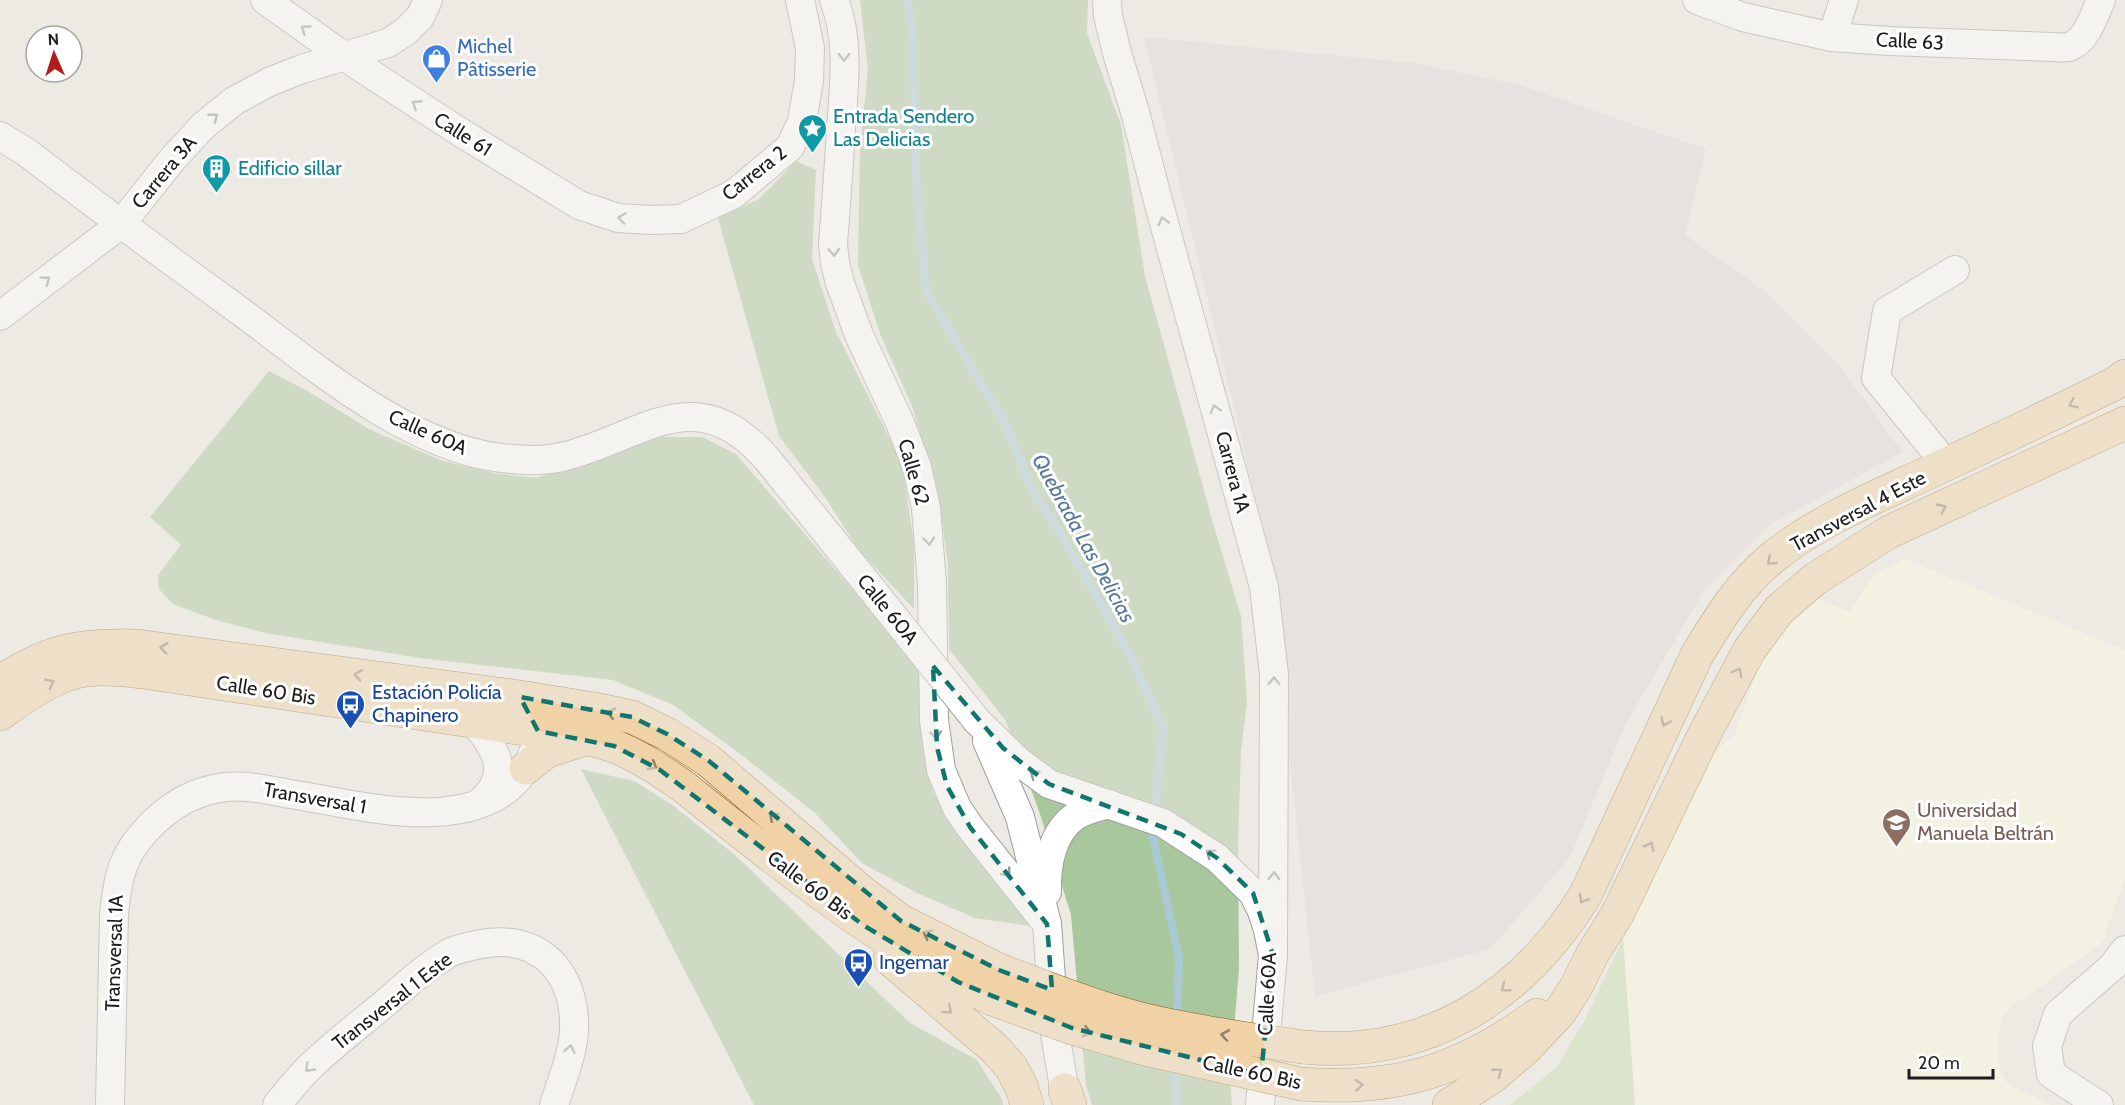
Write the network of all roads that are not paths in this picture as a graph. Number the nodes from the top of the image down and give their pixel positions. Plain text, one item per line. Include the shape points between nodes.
1 (265, 0) edge
2 (428, 0) edge
3 (800, 0) edge
4 (834, 0) edge
5 (1107, 0) edge
6 (1697, 0) edge
7 (1844, 0) edge
8 (2101, 0) edge
9 (1832, 37) junction
10 (345, 57) junction
11 (0, 136) edge
12 (681, 219) joint
13 (121, 224) junction
14 (1955, 270) dead end
15 (0, 316) edge
16 (2125, 376) edge
17 (2125, 423) edge
18 (1946, 464) junction
19 (0, 682) edge
20 (520, 697) junction
21 (0, 714) edge
22 (473, 721) junction
23 (977, 721) junction
24 (538, 731) junction
25 (587, 738) junction
26 (526, 768) junction
27 (1109, 804) junction
28 (475, 806) junction
29 (161, 816) joint
30 (829, 899) junction
31 (1046, 907) junction
32 (1548, 948) joint
33 (2125, 950) edge
34 (1593, 953) junction
35 (1273, 956) junction
36 (995, 984) junction
37 (1067, 1100) edge
38 (110, 1105) edge
39 (277, 1105) edge
40 (554, 1105) edge
41 (1027, 1105) edge
42 (1260, 1105) edge
43 (1449, 1105) edge
44 (2098, 1105) edge

10 -> 1 street, Calle 61
2 - 10 street, Carrera 3A via 420,17 405,32 388,43
3 - 12 street, Carrera 2 via 810,48 808,81 802,121 790,147 734,194
4 -> 31 street, Calle 62 via 844,40 835,263 859,335 917,467 926,508 932,583 934,720 941,770 970,827
35 -> 5 street, Carrera 1A via 1274,675 1264,587 1117,53
6 - 9 street, Calle 63 via 1743,17
7 - 9 street
8 - 9 street, Calle 63 via 2086,32 2069,47
12 -> 10 street, Calle 61 via 618,218 579,205
13 -> 10 street, Carrera 3A via 203,126 234,101 269,82
11 - 13 street, Calle 60A
15 -> 13 street, Carrera 3A
13 - 23 street, Calle 60A, bridge via 335,382 404,423 463,450 528,460 560,458 674,417 699,417 737,431 767,459
14 - 18 street via 1887,311 1876,378
16 -> 18 main road, Transversal 4 Este
34 -> 17 main road, Transversal 4 Este via 1617,915 1750,649 1779,610 1815,579 1889,532
18 -> 32 main road, Transversal 4 Este via 1801,537 1741,590 1697,655 1587,894
20 -> 19 main road, Calle 60 Bis via 164,648 114,645 69,649 39,660
20 - 24 street via 532,713
36 -> 20 main road, Calle 60 Bis via 863,893 709,761 667,734 632,717
21 -> 22 main road, Calle 60 Bis via 62,677 108,668
22 - 24 main road, Calle 60 Bis
22 - 28 street via 489,740 498,762 494,789
27 -> 23 street, Calle 60A via 1049,784 1018,761
23 - 31 street, Calle 60A via 1020,817
24 - 25 main road, Calle 60 Bis
24 - 26 street, Transversal 1
25 - 26 main road via 547,751
25 -> 30 main road, Calle 60 Bis via 614,746 660,770
26 - 28 street, Transversal 1 via 504,791
27 - 31 street via 1076,815 1062,828 1049,862
35 -> 27 street, Calle 60A via 1262,911 1252,893 1217,858 1163,823
28 - 29 street, Transversal 1 via 417,812 229,787 205,790
29 - 38 street, Transversal 1A via 140,835 123,861 117,884
30 - 36 main road, Calle 60 Bis via 915,958
30 -> 41 main road via 901,971 995,1049 1011,1067
31 - 37 street, Calle 60A via 1055,1033
32 -> 36 main road, Calle 60 Bis, bridge via 1493,997 1436,1030 1366,1048 1329,1050 1222,1035 1140,1018 1070,996
33 - 44 street via 2113,966 2058,1014 2047,1046 2051,1074
36 -> 34 main road, Calle 60 Bis, bridge via 1072,1028 1145,1049 1301,1084 1340,1087 1416,1077 1472,1056 1538,1014
43 -> 34 main road via 1525,1049 1559,1013
35 - 42 street, Calle 60A
40 -> 39 street, Transversal 1 Este via 574,1031 568,987 558,969 540,952 509,942 490,942 453,951 428,968 312,1064

